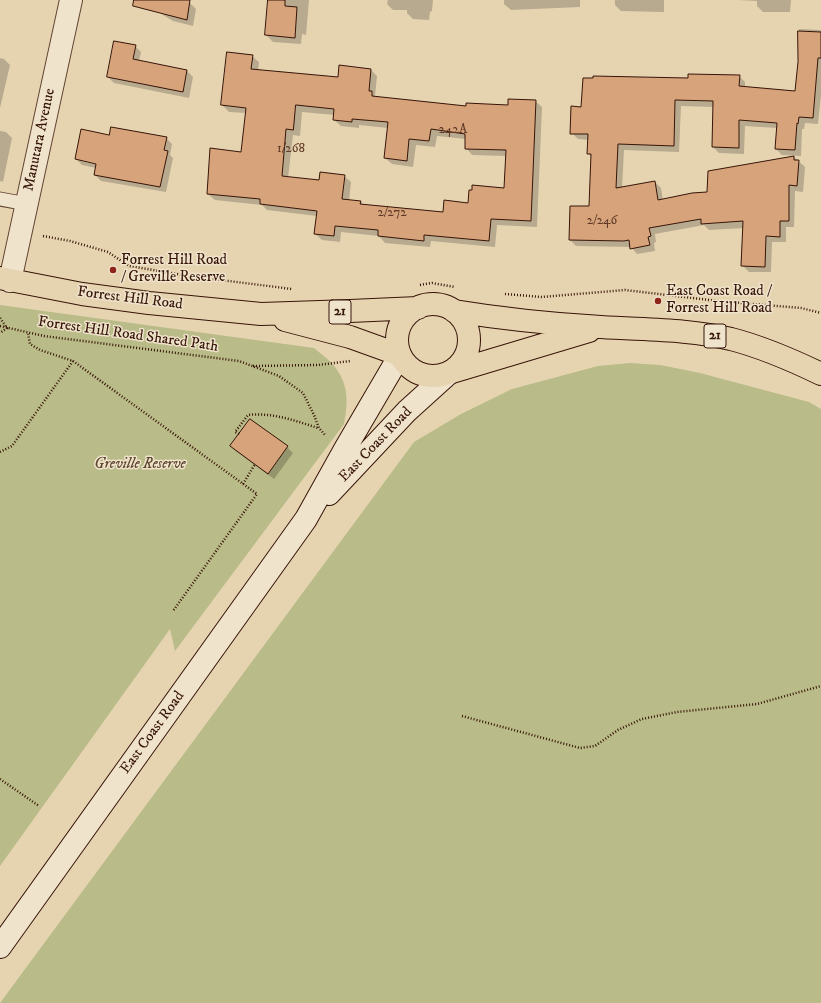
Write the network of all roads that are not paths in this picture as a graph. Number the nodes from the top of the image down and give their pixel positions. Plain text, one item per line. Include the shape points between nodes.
1 (70, 0) edge
2 (0, 199) edge
3 (27, 204) junction
4 (5, 279) edge
5 (418, 308) junction
6 (454, 311) junction
7 (261, 314) junction
8 (602, 327) junction
9 (400, 355) junction
10 (450, 372) junction
11 (821, 374) edge
12 (306, 519) junction
13 (0, 947) edge

1 - 3 main road, Manutara Avenue
2 - 3 lane
3 - 4 main road, Manutara Avenue
4 - 7 main road, Forrest Hill Road / 21 via 111,298
5 - 6 main road, 21 via 436,304
5 - 7 main road, Forrest Hill Road / 21
5 - 9 main road, 21 via 402,322 397,344
6 - 8 main road, East Coast Road / 21 via 497,318
6 - 10 main road via 463,319 470,342 461,364
7 - 9 main road, Forrest Hill Road / 21 via 350,337
8 - 10 main road, East Coast Road / 21
8 - 11 main road, East Coast Road / 21 via 681,331 732,339 765,349
9 - 10 main road, 21 via 416,372 427,376
9 - 12 main road, East Coast Road
10 - 12 main road, East Coast Road via 408,411
12 - 13 main road, East Coast Road

